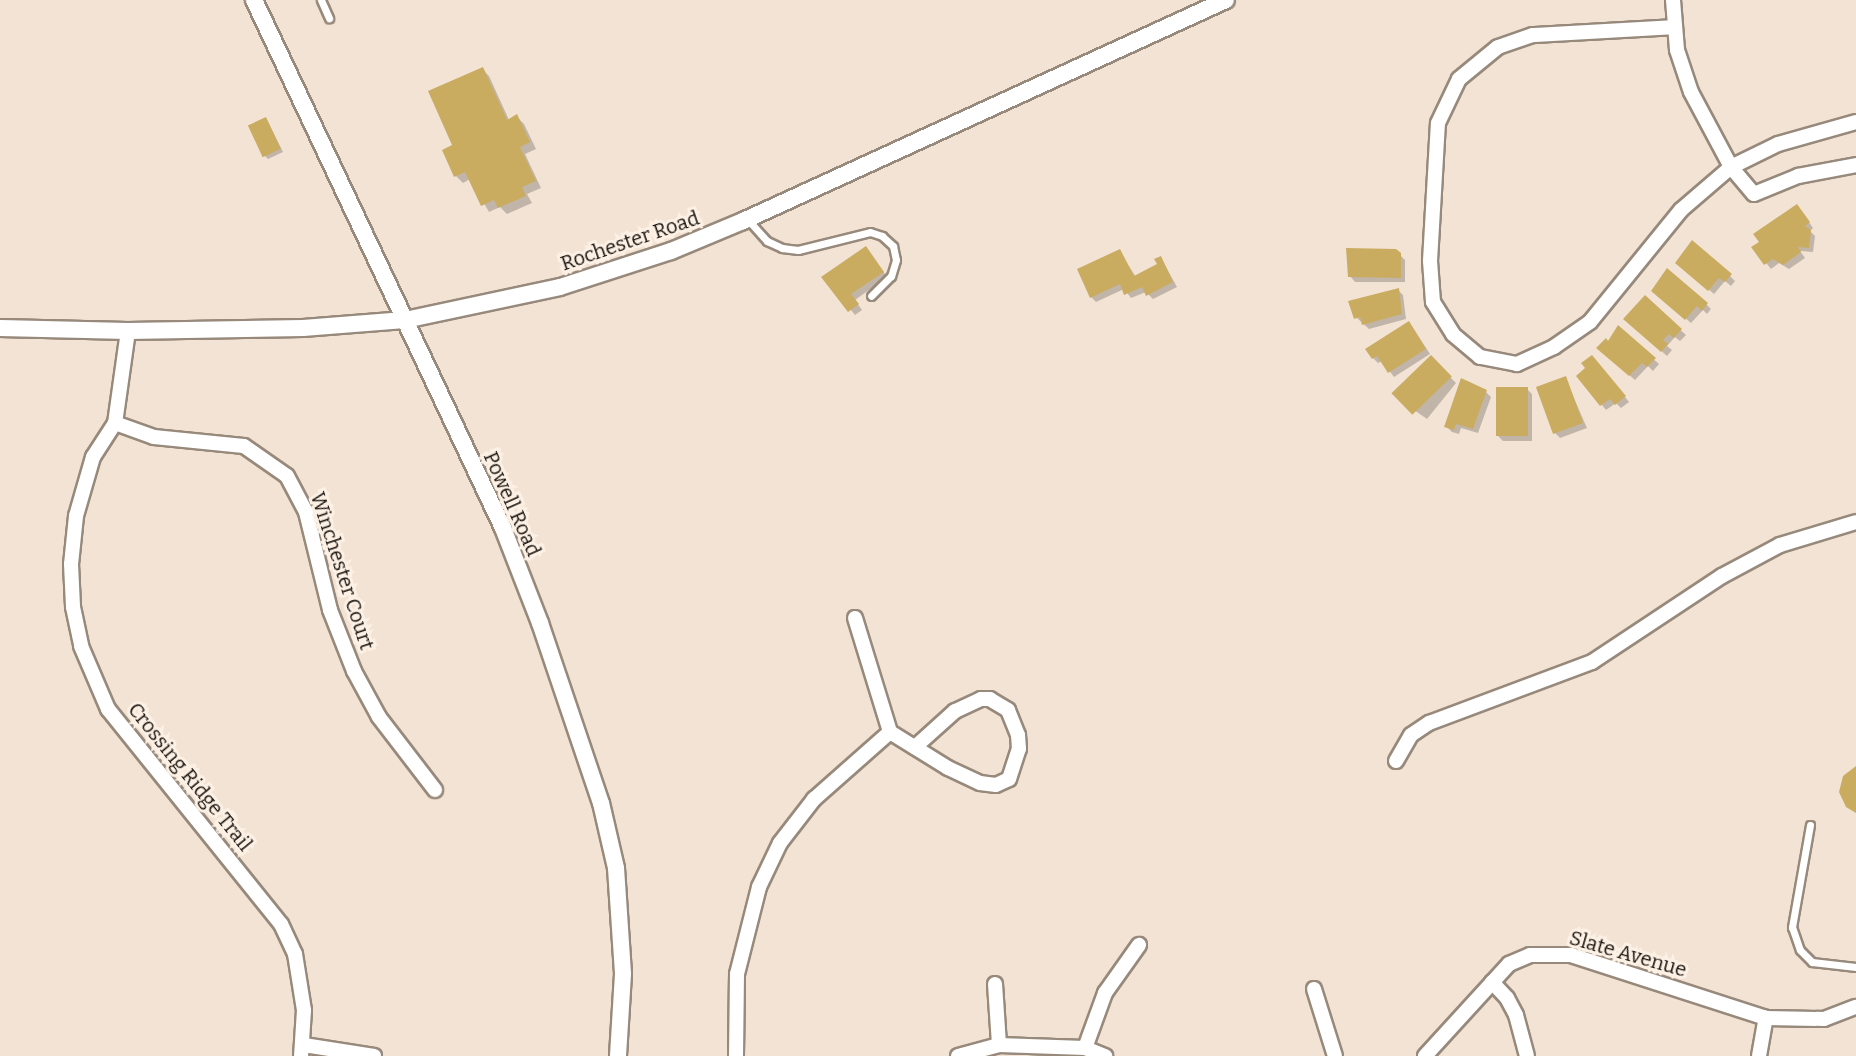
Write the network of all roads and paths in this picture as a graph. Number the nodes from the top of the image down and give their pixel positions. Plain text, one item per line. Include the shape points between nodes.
1 (254, 0) edge
2 (321, 0) edge
3 (1226, 0) edge
4 (1673, 0) edge
5 (329, 18) dead end
6 (1674, 27) junction
7 (1856, 122) edge
8 (1856, 165) edge
9 (1731, 167) junction
10 (747, 219) junction
11 (871, 296) dead end
12 (405, 320) junction
13 (0, 328) edge
14 (128, 331) junction
15 (115, 423) junction
16 (1856, 522) edge
17 (855, 618) dead end
18 (890, 732) junction
19 (915, 747) junction
20 (1396, 761) dead end
21 (435, 790) dead end
22 (1810, 825) dead end
23 (1139, 945) dead end
24 (1856, 967) edge
25 (1492, 982) junction
26 (995, 984) dead end
27 (1314, 989) dead end
28 (1856, 1007) edge
29 (1766, 1018) junction
30 (999, 1045) junction
31 (1085, 1048) junction
32 (302, 1051) edge
33 (374, 1056) edge
34 (618, 1056) edge
35 (736, 1056) edge
36 (958, 1056) edge
37 (1105, 1056) edge
38 (1335, 1056) edge
39 (1425, 1056) edge
40 (1527, 1056) edge
41 (1759, 1056) edge

1 - 12 street, Powell Road
2 - 5 lane
3 - 10 street, Rochester Road
4 - 6 street
6 - 9 street via 1691,92
6 - 9 street via 1533,35 1498,47 1459,79 1438,123 1430,261 1433,302 1453,334 1480,357 1517,364 1590,322 1681,210
7 - 9 street via 1778,144
8 - 9 street via 1798,176 1754,194
10 - 11 lane via 767,241 782,248 798,250 870,232 882,236 893,246 896,260 891,276
10 - 12 street, Rochester Road via 599,276
12 - 14 street, Rochester Road
12 - 34 street, Powell Road via 503,528 601,803 616,868 623,974
13 - 14 street, Rochester Road
14 - 15 street, Crossing Ridge Trail
15 - 21 street, Winchester Court via 154,437 244,446 287,476 306,512 330,610 354,671 379,717
15 - 32 street, Crossing Ridge Trail via 93,457 76,516 71,564 81,646 108,709 281,924 295,954 304,1010
16 - 20 street via 1780,545 1722,576 1592,662 1429,723 1411,735
17 - 18 street
18 - 19 street
18 - 35 street via 814,799 780,843 759,887 737,974
19 - 19 street via 965,777 996,785 1009,779 1019,749 1008,710 990,699 955,711
22 - 24 lane via 1792,927 1800,950 1812,962
23 - 31 street via 1105,993
25 - 29 street, Slate Avenue via 1509,964 1530,955 1571,955
25 - 39 street, Slate Avenue
25 - 40 street via 1516,1015
26 - 30 street
27 - 38 street
28 - 29 street, Slate Avenue via 1824,1019
29 - 41 street
30 - 31 street
30 - 36 street
31 - 37 street
32 - 33 street

